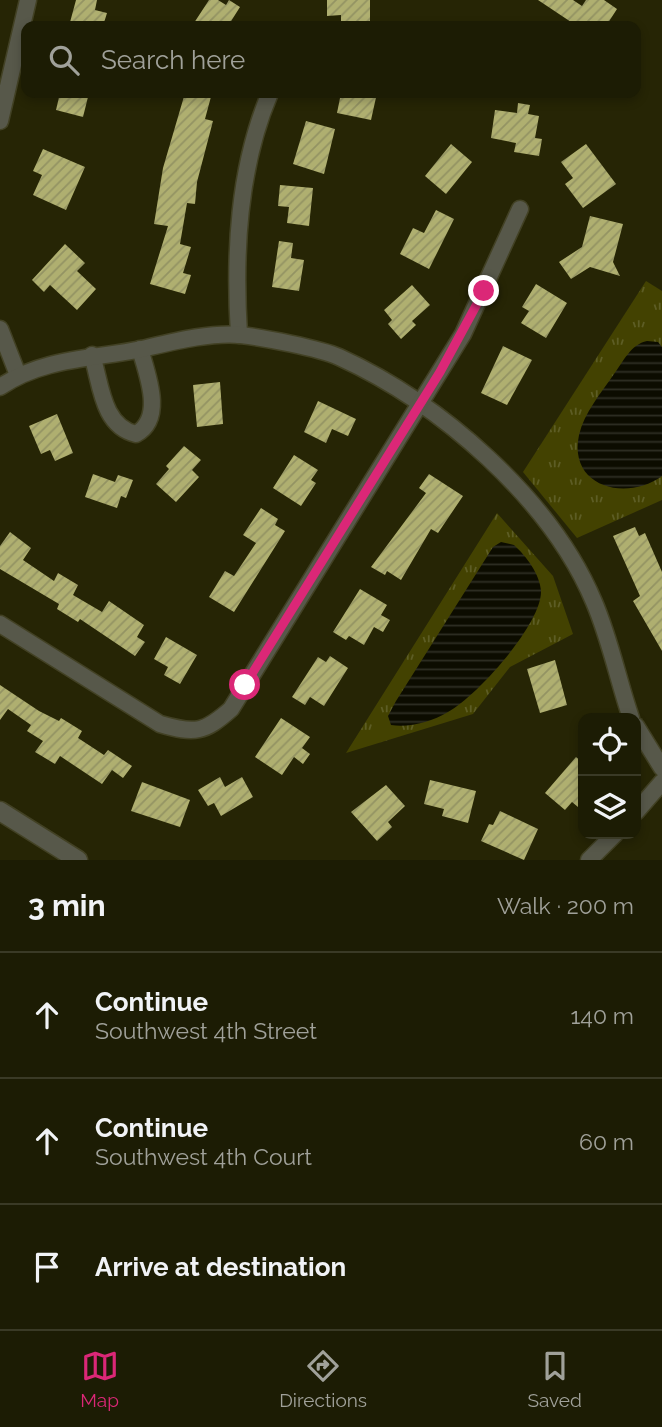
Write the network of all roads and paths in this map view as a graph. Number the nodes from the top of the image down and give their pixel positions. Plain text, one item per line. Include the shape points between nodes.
1 (28, 0) edge
2 (23, 21) edge
3 (21, 30) edge
4 (268, 98) edge
5 (0, 121) edge
6 (520, 209) dead end
7 (0, 328) edge
8 (239, 335) junction
9 (140, 349) junction
10 (92, 355) junction
11 (18, 374) junction
12 (0, 387) edge
13 (420, 405) junction
14 (0, 624) edge
15 (629, 713) edge
16 (641, 734) edge
17 (662, 768) edge
18 (662, 782) edge
19 (641, 806) edge
20 (0, 811) edge
21 (610, 839) edge
22 (78, 860) edge
23 (590, 860) edge

1 - 2 street
3 - 5 street
4 - 8 street via 250,153 241,214 236,274
6 - 13 street via 463,334
7 - 11 street
8 - 9 street
8 - 13 street via 338,356
9 - 10 street
9 - 10 street via 152,406 145,429 136,434 113,423
10 - 11 street
11 - 12 street
13 - 14 street via 231,709 209,728 187,732 160,724
13 - 15 street via 467,437 556,534 594,602
16 - 17 street
18 - 19 street
20 - 22 street
21 - 23 street

